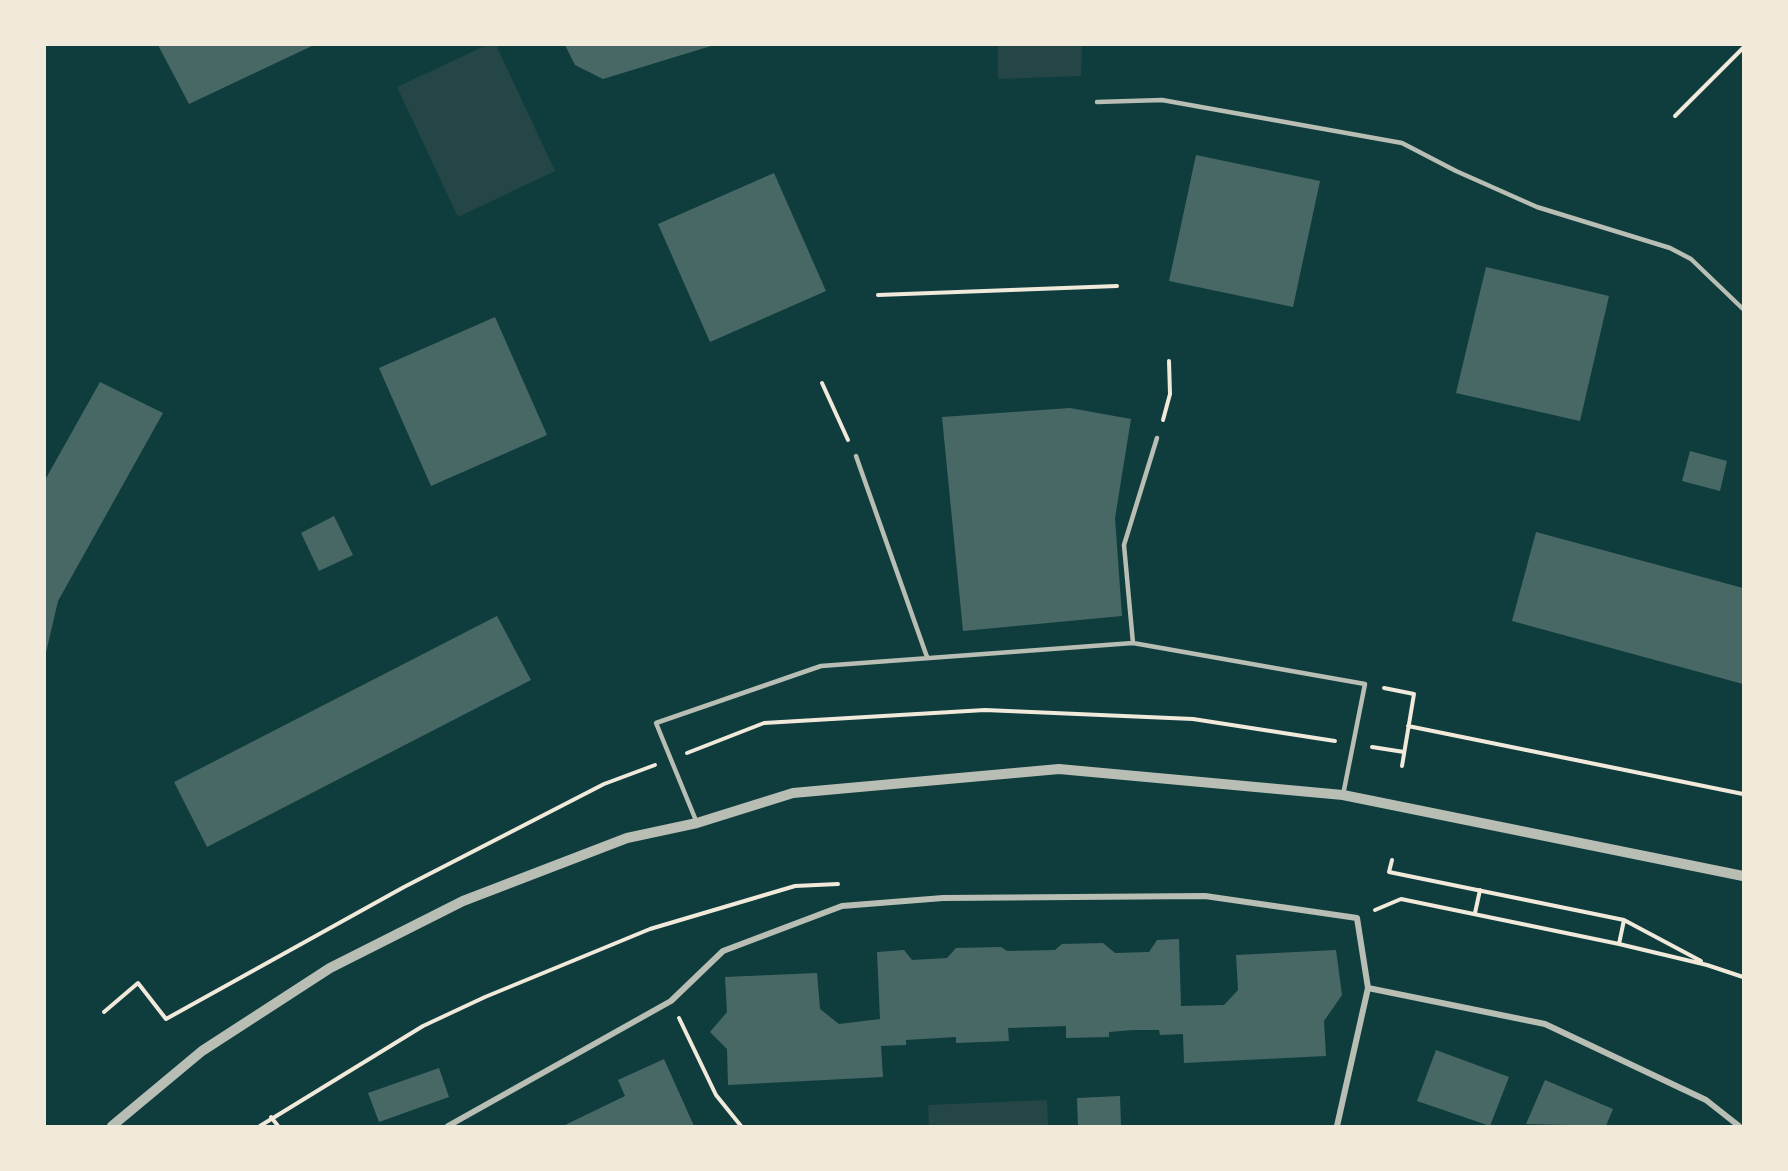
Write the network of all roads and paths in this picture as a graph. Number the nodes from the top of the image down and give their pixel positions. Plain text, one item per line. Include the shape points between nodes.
1 (1743, 48) edge
2 (1097, 102) dead end
3 (1675, 116) dead end
4 (1117, 286) dead end
5 (878, 295) dead end
6 (1743, 309) edge
7 (1169, 361) dead end
8 (822, 383) dead end
9 (1158, 438) joint
10 (856, 456) joint
11 (1133, 643) junction
12 (927, 657) junction
13 (1365, 684) junction
14 (1408, 726) junction
15 (1402, 766) dead end
16 (1743, 794) edge
17 (1342, 795) junction
18 (697, 823) junction
19 (1392, 860) dead end
20 (1743, 876) edge
21 (1480, 890) junction
22 (1475, 913) junction
23 (1357, 918) junction
24 (1624, 920) junction
25 (650, 930) dead end
26 (1619, 944) junction
27 (1707, 965) junction
28 (1743, 977) edge
29 (1368, 988) junction
30 (671, 1001) junction
31 (104, 1012) dead end
32 (166, 1019) dead end
33 (271, 1117) junction
34 (112, 1126) edge
35 (260, 1126) edge
36 (278, 1126) edge
37 (448, 1126) edge
38 (741, 1126) edge
39 (1337, 1126) edge
40 (1738, 1126) edge

1 - 3 path
2 - 6 lane via 1162,100 1402,143 1537,207 1670,248 1691,259
4 - 5 path
7 - 9 path via 1170,394
8 - 10 path
9 - 11 lane via 1124,545
10 - 12 lane
11 - 12 lane
11 - 13 lane
12 - 18 lane via 821,666 656,723
13 - 14 path via 1414,694
13 - 17 lane
14 - 15 path
14 - 16 path
17 - 18 street via 1059,769 793,793
17 - 20 street
18 - 34 street via 627,838 474,897 330,968 202,1051
19 - 21 path via 1389,872
21 - 22 path
21 - 24 path
22 - 23 path via 1401,899
22 - 26 path
23 - 29 street
23 - 30 street via 1205,896 943,898 842,906 723,951
24 - 26 path
24 - 27 path
25 - 33 path via 423,1026
26 - 27 path
27 - 28 path
29 - 39 street
29 - 40 street via 1545,1024 1706,1100
30 - 37 street
30 - 38 path via 716,1095
31 - 32 path via 138,982
33 - 35 path
33 - 36 path

